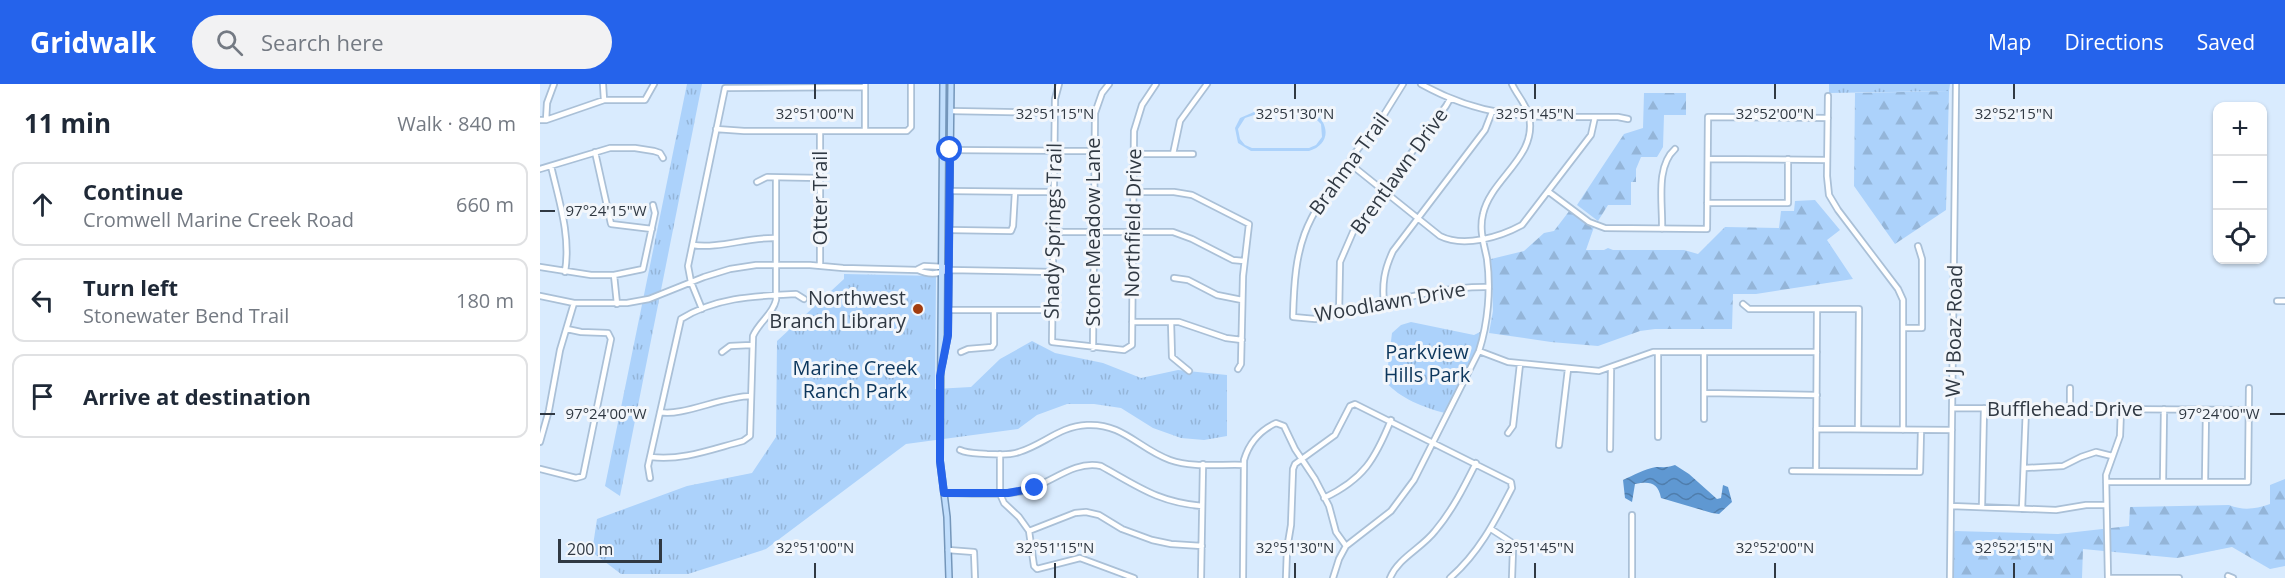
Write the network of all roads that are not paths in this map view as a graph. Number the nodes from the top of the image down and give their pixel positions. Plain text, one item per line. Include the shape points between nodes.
1 (554, 84) edge
2 (603, 84) edge
3 (654, 84) edge
4 (911, 84) edge
5 (943, 84) edge
6 (951, 84) edge
7 (1059, 84) edge
8 (1109, 84) edge
9 (1156, 84) edge
10 (1206, 84) edge
11 (1403, 84) edge
12 (1421, 84) edge
13 (1512, 84) edge
14 (1956, 84) edge
15 (777, 86) edge
16 (820, 86) edge
17 (865, 86) edge
18 (1828, 96) dead end
19 (1450, 99) junction
20 (603, 100) junction
21 (951, 111) junction
22 (1492, 112) junction
23 (1055, 113) junction
24 (1529, 116) junction
25 (1595, 117) junction
26 (1828, 118) junction
27 (1628, 119) dead end
28 (543, 120) edge
29 (716, 129) junction
30 (820, 131) junction
31 (865, 131) junction
32 (1675, 149) dead end
33 (950, 150) junction
34 (1054, 151) junction
35 (1094, 151) junction
36 (595, 152) junction
37 (1134, 154) junction
38 (1173, 154) junction
39 (1193, 154) dead end
40 (663, 158) dead end
41 (1707, 159) junction
42 (1788, 159) junction
43 (1827, 160) junction
44 (1349, 164) junction
45 (551, 166) junction
46 (540, 170) edge
47 (776, 178) junction
48 (820, 178) junction
49 (757, 182) dead end
50 (942, 191) junction
51 (950, 191) junction
52 (1383, 191) junction
53 (1015, 192) junction
54 (1053, 192) junction
55 (1133, 192) junction
56 (1550, 192) junction
57 (1707, 203) junction
58 (653, 205) dead end
59 (1417, 218) junction
60 (652, 229) junction
61 (1662, 229) junction
62 (950, 230) junction
63 (1053, 232) junction
64 (1094, 232) junction
65 (1132, 232) junction
66 (776, 238) junction
67 (1482, 239) junction
68 (693, 245) junction
69 (1918, 246) dead end
70 (1244, 261) junction
71 (776, 265) junction
72 (820, 265) junction
73 (942, 266) junction
74 (540, 267) edge
75 (918, 270) junction
76 (949, 270) junction
77 (565, 272) junction
78 (1053, 272) junction
79 (942, 273) junction
80 (614, 275) junction
81 (1174, 278) dead end
82 (691, 282) junction
83 (1488, 287) junction
84 (776, 295) junction
85 (540, 296) edge
86 (804, 299) dead end
87 (1242, 300) junction
88 (2277, 301) dead end
89 (2285, 301) edge
90 (574, 303) junction
91 (618, 304) junction
92 (1383, 304) junction
93 (1743, 304) dead end
94 (702, 309) junction
95 (1817, 309) junction
96 (948, 310) junction
97 (994, 310) junction
98 (1052, 310) junction
99 (1339, 315) junction
100 (1293, 317) joint
101 (1131, 322) junction
102 (1171, 322) junction
103 (1904, 328) junction
104 (567, 329) junction
105 (1242, 340) junction
106 (752, 345) junction
107 (1093, 348) junction
108 (1479, 351) junction
109 (722, 352) dead end
110 (961, 352) dead end
111 (1658, 352) junction
112 (1704, 352) junction
113 (1817, 352) junction
114 (1520, 364) junction
115 (1238, 369) dead end
116 (1568, 369) junction
117 (1611, 369) junction
118 (1189, 371) dead end
119 (940, 378) junction
120 (2070, 388) dead end
121 (2249, 388) dead end
122 (1704, 393) junction
123 (1816, 395) junction
124 (751, 396) junction
125 (1953, 408) junction
126 (1984, 408) junction
127 (2026, 408) junction
128 (2070, 408) junction
129 (2121, 409) junction
130 (2164, 409) junction
131 (2206, 410) junction
132 (2249, 410) junction
133 (660, 412) junction
134 (1704, 419) dead end
135 (1391, 420) junction
136 (1816, 429) junction
137 (1858, 429) junction
138 (1903, 430) junction
139 (1921, 430) junction
140 (1952, 430) junction
141 (1508, 433) dead end
142 (1658, 437) dead end
143 (540, 442) edge
144 (1434, 442) junction
145 (1559, 445) dead end
146 (1610, 449) dead end
147 (960, 450) dead end
148 (1000, 454) junction
149 (2112, 456) junction
150 (651, 457) junction
151 (1302, 459) junction
152 (1476, 463) junction
153 (1203, 464) junction
154 (1244, 465) junction
155 (2025, 468) junction
156 (540, 469) edge
157 (1792, 471) dead end
158 (1816, 471) junction
159 (650, 478) dead end
160 (2106, 482) junction
161 (2163, 482) junction
162 (2205, 482) junction
163 (944, 493) junction
164 (1000, 494) junction
165 (1324, 498) junction
166 (2106, 505) junction
167 (1202, 506) junction
168 (1951, 506) junction
169 (1982, 506) junction
170 (2022, 509) junction
171 (1632, 515) dead end
172 (1491, 529) junction
173 (1029, 531) junction
174 (1202, 546) junction
175 (1346, 546) junction
176 (948, 550) junction
177 (949, 578) edge
178 (975, 578) edge
179 (1134, 578) edge
180 (1201, 578) edge
181 (1243, 578) edge
182 (1286, 578) edge
183 (1333, 578) edge
184 (1390, 578) edge
185 (1450, 578) edge
186 (1512, 578) edge
187 (1632, 578) edge
188 (1950, 578) edge
189 (2108, 578) edge
190 (2179, 578) edge

1 - 28 street
2 - 20 street
3 - 20 street via 645,100
4 - 31 street via 909,130
5 - 50 main road
6 - 21 main road
7 - 23 street, Shady Springs Trail
8 - 35 street, Stone Meadow Lane via 1095,113
9 - 37 street, Northfield Drive via 1137,117
10 - 38 street via 1180,120
11 - 44 street, Brahma Trail
12 - 19 street
13 - 24 street
14 - 125 street, W J Boaz Road
15 - 16 street
15 - 29 street via 725,88
16 - 17 street
17 - 31 street
18 - 26 street
19 - 22 street
19 - 52 street, Brentlawn Drive
20 - 28 street
21 - 23 street
21 - 33 main road
22 - 24 street
22 - 59 street via 1485,130
23 - 34 street, Shady Springs Trail
24 - 25 street
24 - 67 street via 1528,141 1522,154 1489,197 1483,212
25 - 27 street
25 - 56 street via 1591,135
26 - 41 street via 1708,117
26 - 43 street
29 - 30 street
29 - 68 street
30 - 31 street
30 - 48 street, Otter Trail
32 - 61 street via 1664,164
33 - 34 street
33 - 51 main road
34 - 35 street
34 - 54 street, Shady Springs Trail
35 - 64 street, Stone Meadow Lane
36 - 40 street via 634,148 660,153
36 - 45 street
36 - 60 street via 611,224
37 - 38 street
37 - 55 street, Northfield Drive
38 - 39 street
41 - 42 street
41 - 57 street
42 - 43 street
42 - 57 street via 1788,203
43 - 103 street via 1829,195 1898,289 1903,300
44 - 52 street
44 - 100 street, Brahma Trail via 1322,198 1303,234 1294,278
45 - 46 street
45 - 77 street via 566,231
47 - 48 street
47 - 49 street
47 - 66 street
48 - 72 street, Otter Trail
50 - 51 main road
50 - 73 main road
51 - 53 street
51 - 62 main road
52 - 59 street
52 - 99 street, Brentlawn Drive via 1345,247 1340,262
53 - 54 street
53 - 62 street via 1011,231
54 - 63 street, Shady Springs Trail
55 - 65 street, Northfield Drive
55 - 70 street via 1192,195 1248,222
56 - 61 street via 1598,226
56 - 67 street via 1522,225
57 - 61 street via 1707,229
58 - 60 street
59 - 67 street via 1446,239
59 - 92 street via 1385,268
60 - 80 street via 643,269
62 - 76 main road
63 - 64 street
63 - 78 street, Shady Springs Trail
64 - 65 street
64 - 107 street, Stone Meadow Lane
65 - 70 street via 1178,234 1233,260
65 - 101 street, Northfield Drive
66 - 68 street
66 - 71 street
67 - 83 street
68 - 82 street via 688,266
69 - 103 street via 1922,259 1922,328
70 - 87 street
71 - 72 street
71 - 82 street via 730,269
71 - 84 street
72 - 75 street
73 - 75 street
73 - 76 street
73 - 79 main road
74 - 77 street
75 - 79 street
76 - 78 street
76 - 79 street
76 - 96 main road
77 - 80 street
78 - 98 street, Shady Springs Trail
79 - 119 main road
80 - 91 street
81 - 87 street
82 - 91 street via 649,299
82 - 94 street
83 - 92 street, Woodlawn Drive via 1441,290
83 - 108 street
84 - 86 street via 796,294
84 - 94 street via 741,297
84 - 106 street via 775,305 756,329
85 - 90 street
87 - 105 street
88 - 89 street
90 - 91 street
90 - 104 street
92 - 99 street, Woodlawn Drive
93 - 95 street via 1749,309
94 - 133 street via 681,319
95 - 113 street
95 - 137 street via 1859,309
96 - 97 street
96 - 119 main road
97 - 98 street
97 - 110 street via 992,347
98 - 107 street, Shady Springs Trail via 1052,342
99 - 100 street, Woodlawn Drive
101 - 102 street
101 - 107 street, Northfield Drive via 1129,349
102 - 105 street
102 - 118 street via 1172,357
103 - 138 street
104 - 143 street
104 - 156 street via 611,336 584,473 581,478
105 - 115 street
106 - 109 street via 730,346
106 - 124 street
108 - 114 street
108 - 144 street
111 - 112 street
111 - 117 street
111 - 142 street
112 - 113 street
112 - 122 street
113 - 123 street
114 - 116 street
114 - 141 street via 1513,426
116 - 117 street
116 - 145 street
117 - 146 street
119 - 163 main road
120 - 128 street
121 - 132 street
122 - 123 street
122 - 134 street
123 - 136 street
124 - 133 street
124 - 150 street via 749,438 673,459
125 - 126 street, Bufflehead Drive
125 - 140 street, W J Boaz Road
126 - 127 street, Bufflehead Drive
126 - 169 street
127 - 128 street, Bufflehead Drive
127 - 155 street
128 - 129 street, Bufflehead Drive
129 - 130 street, Bufflehead Drive
129 - 149 street via 2120,436
130 - 131 street, Bufflehead Drive
130 - 161 street
131 - 132 street, Bufflehead Drive
131 - 162 street
132 - 162 street via 2248,482
133 - 150 street
135 - 144 street
135 - 151 street via 1352,404 1335,435
135 - 165 street via 1363,472 1343,489
136 - 137 street
136 - 158 street
137 - 138 street
138 - 139 street
139 - 140 street
139 - 158 street via 1920,472
140 - 168 street, W J Boaz Road
144 - 152 street
144 - 175 street via 1399,502
147 - 148 street
148 - 153 street via 1021,452 1071,427 1097,425 1122,431 1168,459
148 - 164 street
149 - 155 street via 2096,453 2063,466
149 - 160 street
150 - 159 street
151 - 154 street via 1280,424 1258,435 1248,449
151 - 165 street
151 - 182 street via 1293,470
152 - 172 street via 1512,484
152 - 184 street via 1439,526 1396,567
153 - 154 street
153 - 167 street
154 - 181 street
155 - 170 street
157 - 158 street
160 - 161 street
160 - 166 street
161 - 162 street
163 - 164 street
163 - 176 main road
164 - 167 street via 1035,488 1077,467 1093,464 1154,496
164 - 173 street
165 - 175 street via 1336,532
166 - 170 street
166 - 189 street
167 - 174 street
168 - 169 street
168 - 188 street, W J Boaz Road
169 - 170 street
171 - 187 street
172 - 185 street via 1467,563
172 - 186 street via 1511,542
173 - 174 street via 1086,512 1152,540
173 - 179 street via 1037,569 1080,558
174 - 180 street
175 - 183 street
176 - 177 main road
176 - 178 street via 974,552
189 - 190 street

